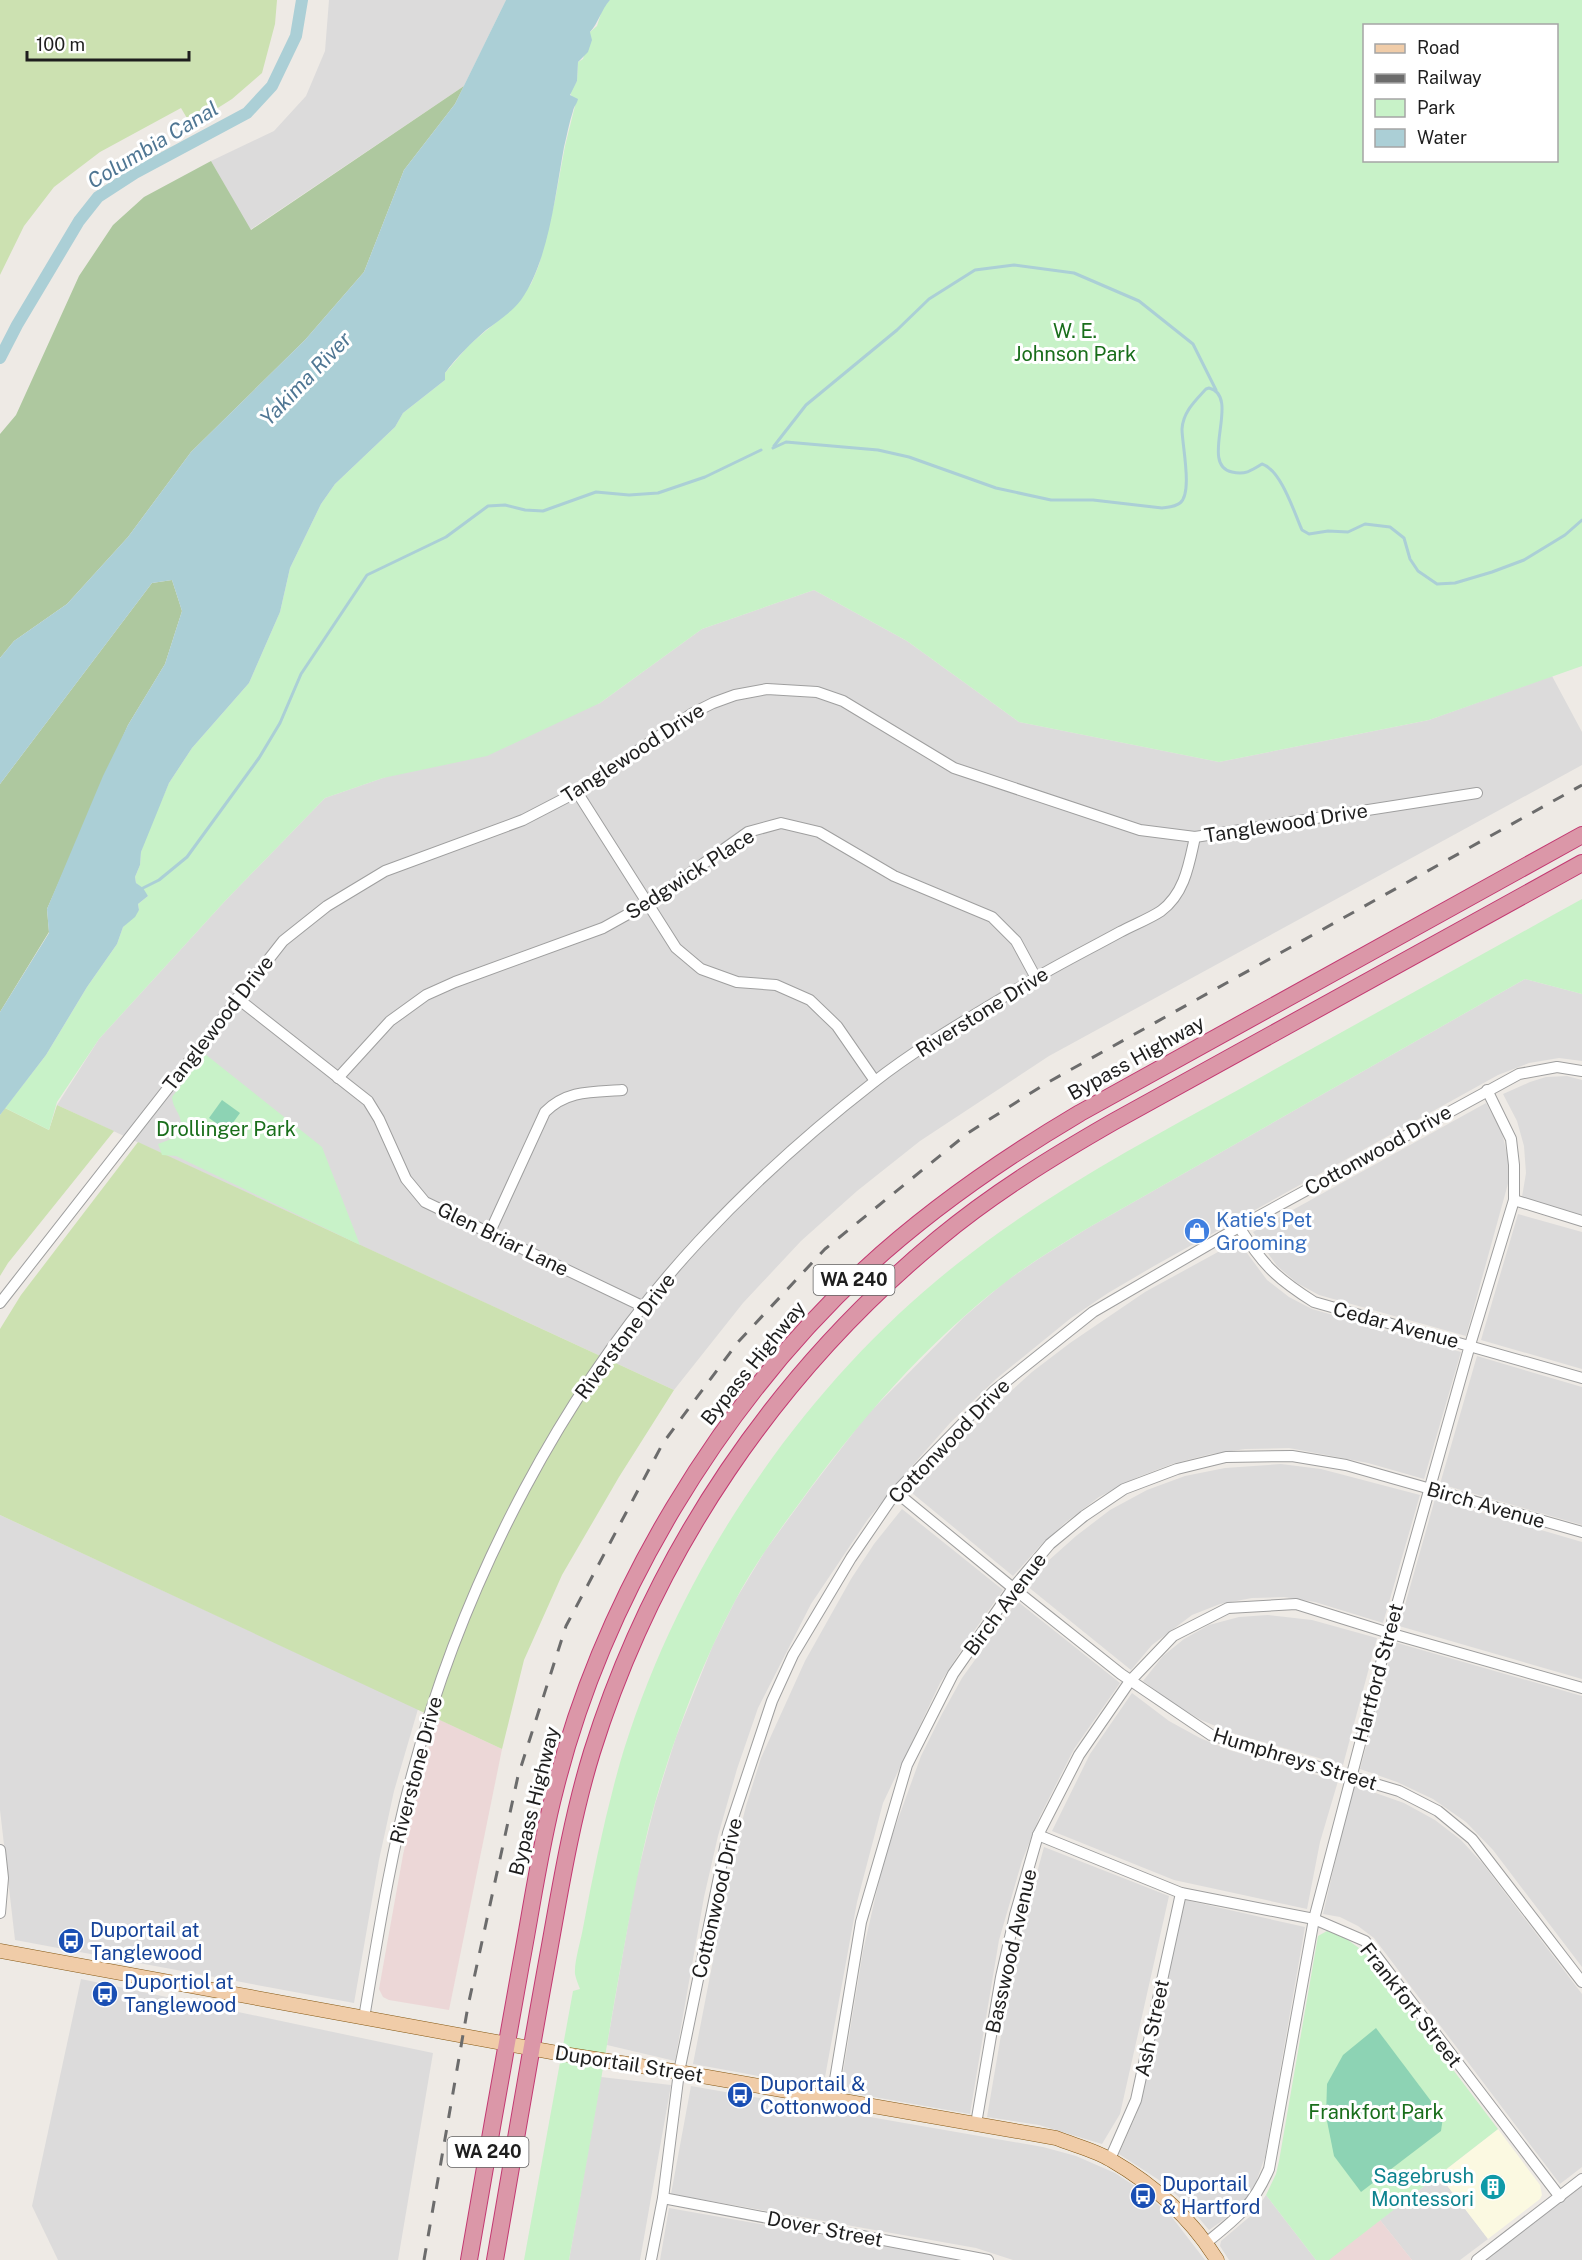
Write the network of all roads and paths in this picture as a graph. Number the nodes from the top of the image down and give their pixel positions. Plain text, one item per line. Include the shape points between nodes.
1 (577, 792) junction
2 (1477, 794) dead end
3 (1582, 835) edge
4 (1195, 837) junction
5 (1582, 863) edge
6 (648, 903) junction
7 (1036, 978) junction
8 (237, 998) junction
9 (1582, 1071) edge
10 (338, 1078) junction
11 (875, 1081) junction
12 (622, 1090) dead end
13 (1487, 1090) junction
14 (1514, 1200) junction
15 (1582, 1221) edge
16 (1239, 1227) junction
17 (489, 1234) junction
18 (0, 1303) edge
19 (642, 1306) junction
20 (1470, 1345) junction
21 (1582, 1378) edge
22 (1430, 1488) junction
23 (896, 1492) junction
24 (1582, 1533) edge
25 (1013, 1588) junction
26 (1389, 1633) junction
27 (1130, 1681) junction
28 (1582, 1688) edge
29 (1350, 1776) junction
30 (1038, 1835) junction
31 (0, 1850) edge
32 (1180, 1893) junction
33 (0, 1913) edge
34 (1314, 1919) junction
35 (0, 1951) edge
36 (1582, 1982) edge
37 (364, 2018) junction
38 (507, 2043) junction
39 (532, 2048) junction
40 (679, 2072) junction
41 (832, 2098) junction
42 (976, 2124) junction
43 (1110, 2159) junction
44 (1582, 2179) edge
45 (1560, 2197) junction
46 (663, 2198) junction
47 (1206, 2243) junction
48 (469, 2260) edge
49 (495, 2260) edge
50 (651, 2260) edge
51 (988, 2260) edge
52 (1217, 2260) edge
53 (1477, 2260) edge

1 - 4 street, Tanglewood Drive via 693,712 713,703 767,689 817,692 843,701 954,768 1140,830
1 - 6 street
1 - 8 street, Tanglewood Drive via 523,820 385,872 327,906 283,941
2 - 4 street, Tanglewood Drive
3 - 38 highway, Bypass Highway / WA 240 via 1024,1146 914,1227 820,1314 736,1414 694,1474 635,1577 605,1642 555,1788
4 - 7 street, Riverstone Drive via 1183,885 1163,909
5 - 39 highway, WA 240 via 1058,1154 939,1238 856,1313 804,1369 749,1439 688,1533 620,1672 580,1795
6 - 7 street, Sedgwick Place via 748,832 781,823 819,832 894,876 992,917 1016,941
6 - 10 street, Sedgwick Place via 603,928 426,995 390,1021
6 - 11 street via 676,948 701,969 737,981 776,985 810,1000 837,1026
7 - 11 street, Riverstone Drive
8 - 10 street, Glen Briar Lane
8 - 18 street, Tanglewood Drive
9 - 13 street, Cottonwood Drive via 1537,1069
10 - 17 street, Glen Briar Lane via 368,1101 406,1179 425,1202
11 - 19 street, Riverstone Drive via 781,1158
12 - 17 street via 566,1096 545,1112
13 - 14 street, Hartford Street via 1512,1139
13 - 16 street, Cottonwood Drive
14 - 15 street
14 - 20 street, Hartford Street
16 - 20 street, Cedar Avenue via 1258,1257 1283,1283 1314,1302
16 - 23 street, Cottonwood Drive via 1093,1312 994,1391
17 - 19 street, Glen Briar Lane
19 - 37 street, Riverstone Drive via 570,1411 513,1510 457,1636 402,1814
20 - 21 street, Cedar Avenue
20 - 22 street, Hartford Street
22 - 24 street, Birch Avenue
22 - 25 street, Birch Avenue via 1346,1465 1292,1456 1226,1457 1177,1469 1124,1489 1050,1544
22 - 26 street, Hartford Street
23 - 25 street, Humphreys Street
23 - 40 street, Cottonwood Drive via 839,1577 772,1701 728,1833
25 - 27 street, Humphreys Street
25 - 41 street, Birch Avenue via 953,1674 907,1765 861,1922
26 - 27 street, Basswood Avenue via 1296,1604 1228,1608 1173,1636
26 - 28 street, Basswood Avenue
26 - 29 street, Hartford Street
27 - 29 street, Humphreys Street via 1211,1735
27 - 30 street, Basswood Avenue via 1079,1755
29 - 34 street, Hartford Street
29 - 36 street, Humphreys Street via 1399,1791 1438,1811 1472,1839
30 - 32 street, Frankfort Street
30 - 42 street, Basswood Avenue via 1014,1915
31 - 33 street
32 - 34 street, Frankfort Street
32 - 43 street, Ash Street via 1136,2100
34 - 45 street, Frankfort Street via 1365,1941
34 - 47 street, Hartford Street via 1269,2169 1244,2212
35 - 37 main road, Duportail Street
37 - 38 main road, Duportail Street
38 - 39 main road, Duportail Street
38 - 48 highway, Bypass Highway / WA 240
39 - 40 main road, Duportail Street
39 - 49 highway, WA 240
40 - 41 main road, Duportail Street
40 - 46 street, Cottonwood Drive
41 - 42 main road, Duportail Street
42 - 43 main road, Duportail Street via 1056,2138
43 - 47 main road, Duportail Street via 1167,2199
44 - 45 street
45 - 53 street
46 - 50 street, Cottonwood Drive
46 - 51 street, Dover Street
47 - 52 main road, Duportail Street

